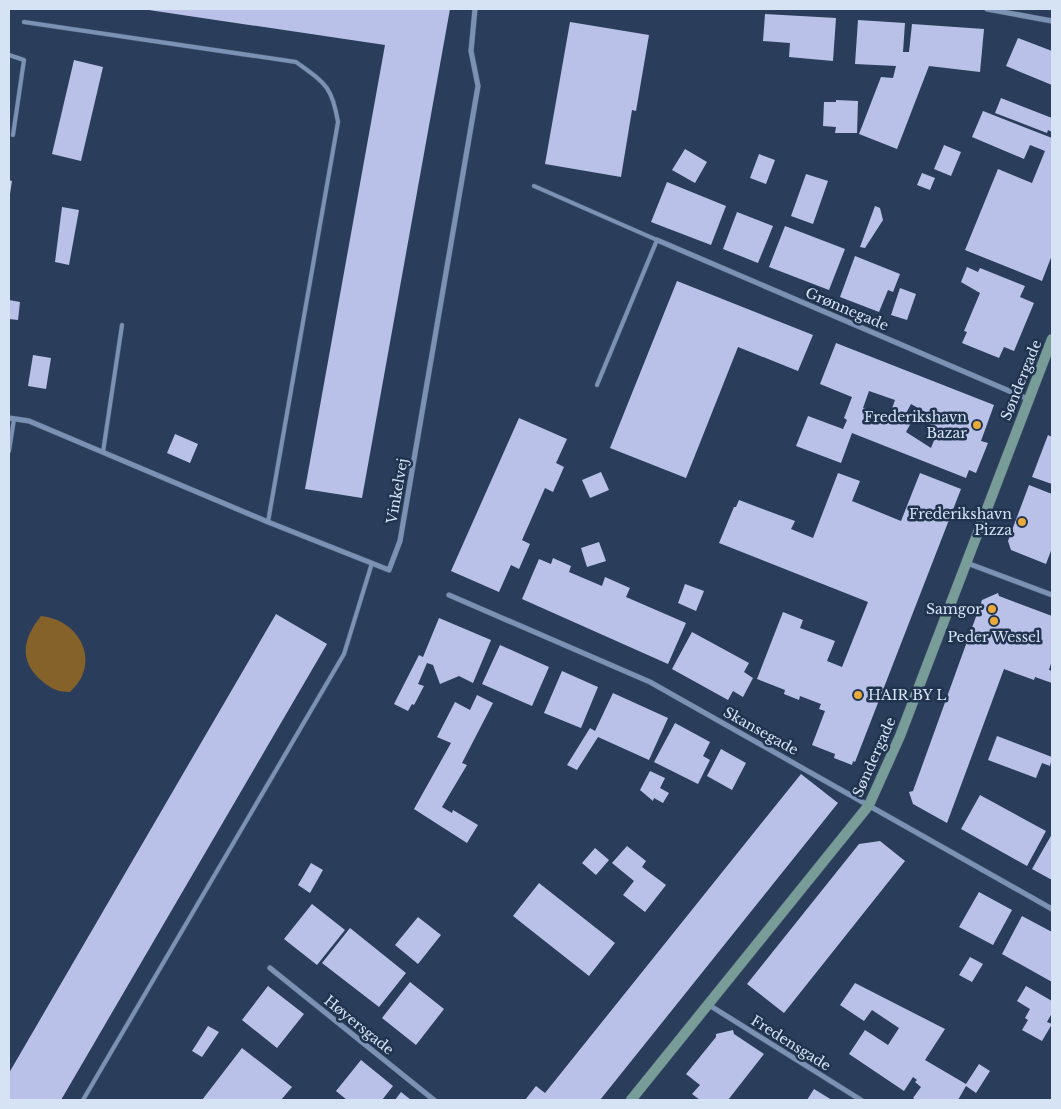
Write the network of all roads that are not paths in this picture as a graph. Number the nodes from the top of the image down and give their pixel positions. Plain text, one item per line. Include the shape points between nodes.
1 (475, 9) edge
2 (986, 9) edge
3 (1052, 21) edge
4 (24, 22) dead end
5 (9, 55) edge
6 (13, 135) dead end
7 (534, 186) dead end
8 (657, 240) junction
9 (122, 325) dead end
10 (1052, 339) edge
11 (597, 384) dead end
12 (1028, 399) junction
13 (11, 418) edge
14 (9, 451) edge
15 (103, 452) junction
16 (268, 522) junction
17 (372, 563) junction
18 (967, 563) junction
19 (449, 595) dead end
20 (1052, 595) edge
21 (869, 805) junction
22 (1052, 909) edge
23 (270, 968) dead end
24 (709, 1005) junction
25 (83, 1100) edge
26 (434, 1100) edge
27 (631, 1100) edge
28 (861, 1100) edge

1 - 17 street, Vinkelvej via 471,51 478,86 400,540 389,570
2 - 3 street
4 - 16 lane via 296,62 325,83 335,100 338,122
5 - 6 lane via 24,60
7 - 8 lane
8 - 11 lane
8 - 12 street, Grønnegade
9 - 15 lane
10 - 12 street, Søndergade
12 - 18 street, Søndergade
13 - 14 lane
13 - 15 street, Vinkelvej via 30,421
15 - 16 street, Vinkelvej
16 - 17 street, Vinkelvej
17 - 25 lane via 344,654
18 - 20 street
18 - 21 street, Søndergade via 900,736
19 - 21 street, Skansegade via 650,682
21 - 22 street, Skansegade
21 - 24 street, Søndergade
23 - 26 street, Høyersgade
24 - 27 street, Søndergade
24 - 28 street, Fredensgade

